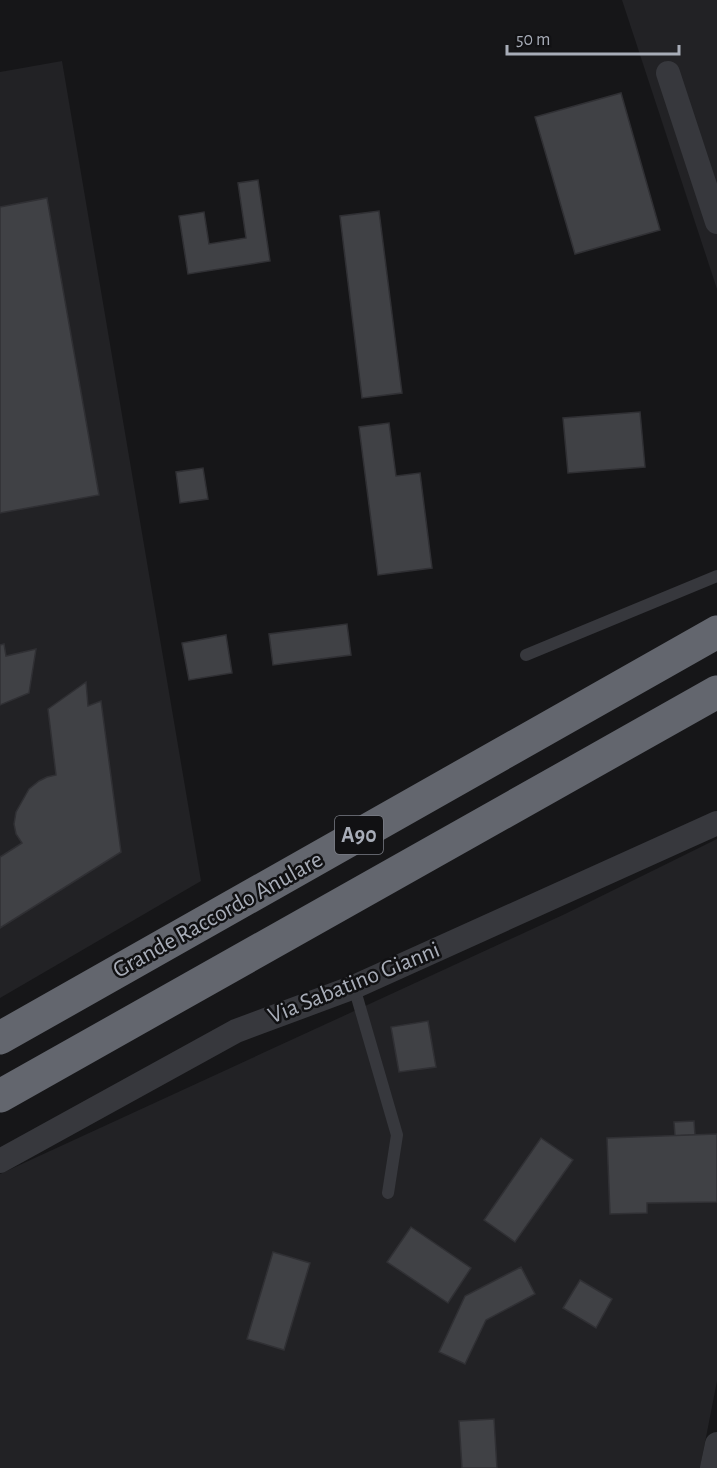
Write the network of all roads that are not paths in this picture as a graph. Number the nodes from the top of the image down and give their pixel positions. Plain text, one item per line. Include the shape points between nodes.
1 (668, 73) dead end
2 (717, 222) edge
3 (717, 576) edge
4 (717, 632) edge
5 (526, 655) dead end
6 (717, 692) edge
7 (717, 823) edge
8 (354, 987) junction
9 (5, 1034) edge
10 (0, 1096) edge
11 (0, 1161) edge
12 (388, 1193) dead end
13 (717, 1444) edge
14 (712, 1468) edge

1 - 2 street
3 - 5 lane
4 - 9 highway, Grande Raccordo Anulare / A90
6 - 10 highway, A90
7 - 8 street, Via Sabatino Gianni
8 - 11 street, Via Sabatino Gianni via 236,1031
8 - 12 lane via 397,1135
13 - 14 street

